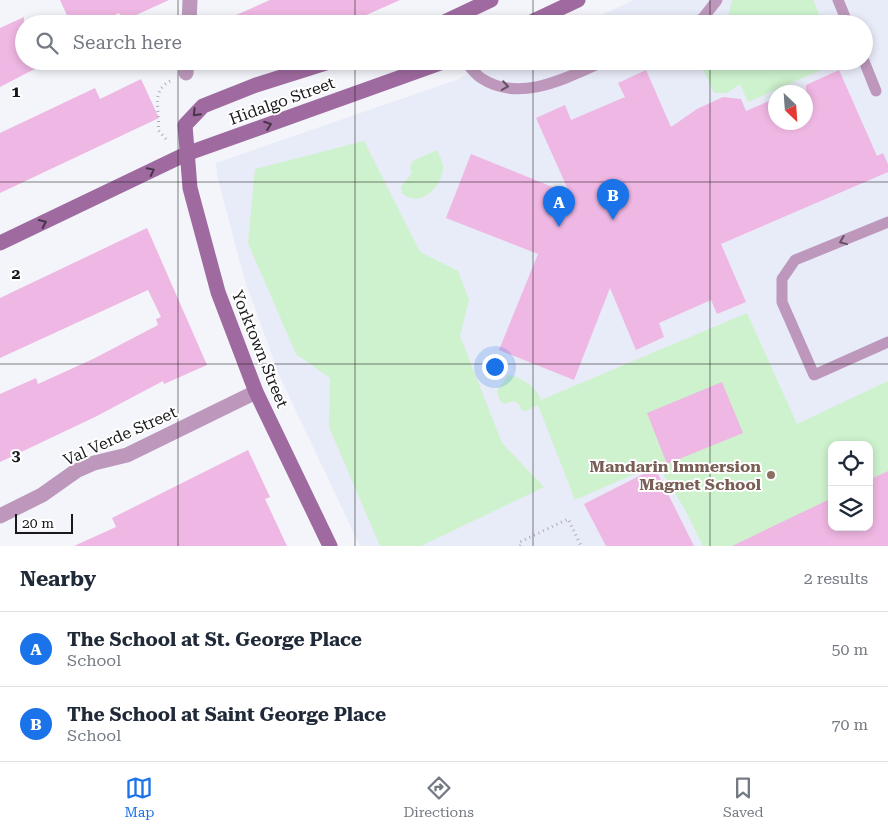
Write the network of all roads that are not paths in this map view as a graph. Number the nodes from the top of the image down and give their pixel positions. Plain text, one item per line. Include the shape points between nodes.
1 (190, 0) edge
2 (491, 0) edge
3 (578, 0) edge
4 (717, 0) edge
5 (838, 0) edge
6 (189, 15) edge
7 (459, 15) edge
8 (546, 15) edge
9 (705, 15) edge
10 (844, 15) edge
11 (304, 70) edge
12 (421, 70) edge
13 (473, 70) edge
14 (583, 70) edge
15 (868, 70) edge
16 (876, 90) dead end
17 (186, 154) junction
18 (888, 222) edge
19 (0, 243) edge
20 (888, 342) edge
21 (256, 392) junction
22 (0, 516) edge
23 (330, 546) edge

1 - 6 street
2 - 7 street
3 - 8 street
4 - 9 lane
5 - 10 lane
11 -> 17 street, Hidalgo Street via 203,106 186,125
17 -> 12 street, Hidalgo Street
13 -> 14 lane via 480,78 499,86 526,88 544,86
15 - 16 lane
19 -> 17 street, Hidalgo Street
17 - 21 street, Yorktown Street via 190,188 218,292
18 -> 20 lane via 796,260 782,279 781,291 790,324 814,375
21 - 22 street, Val Verde Street via 127,455 76,471 48,492
21 - 23 street, Yorktown Street

